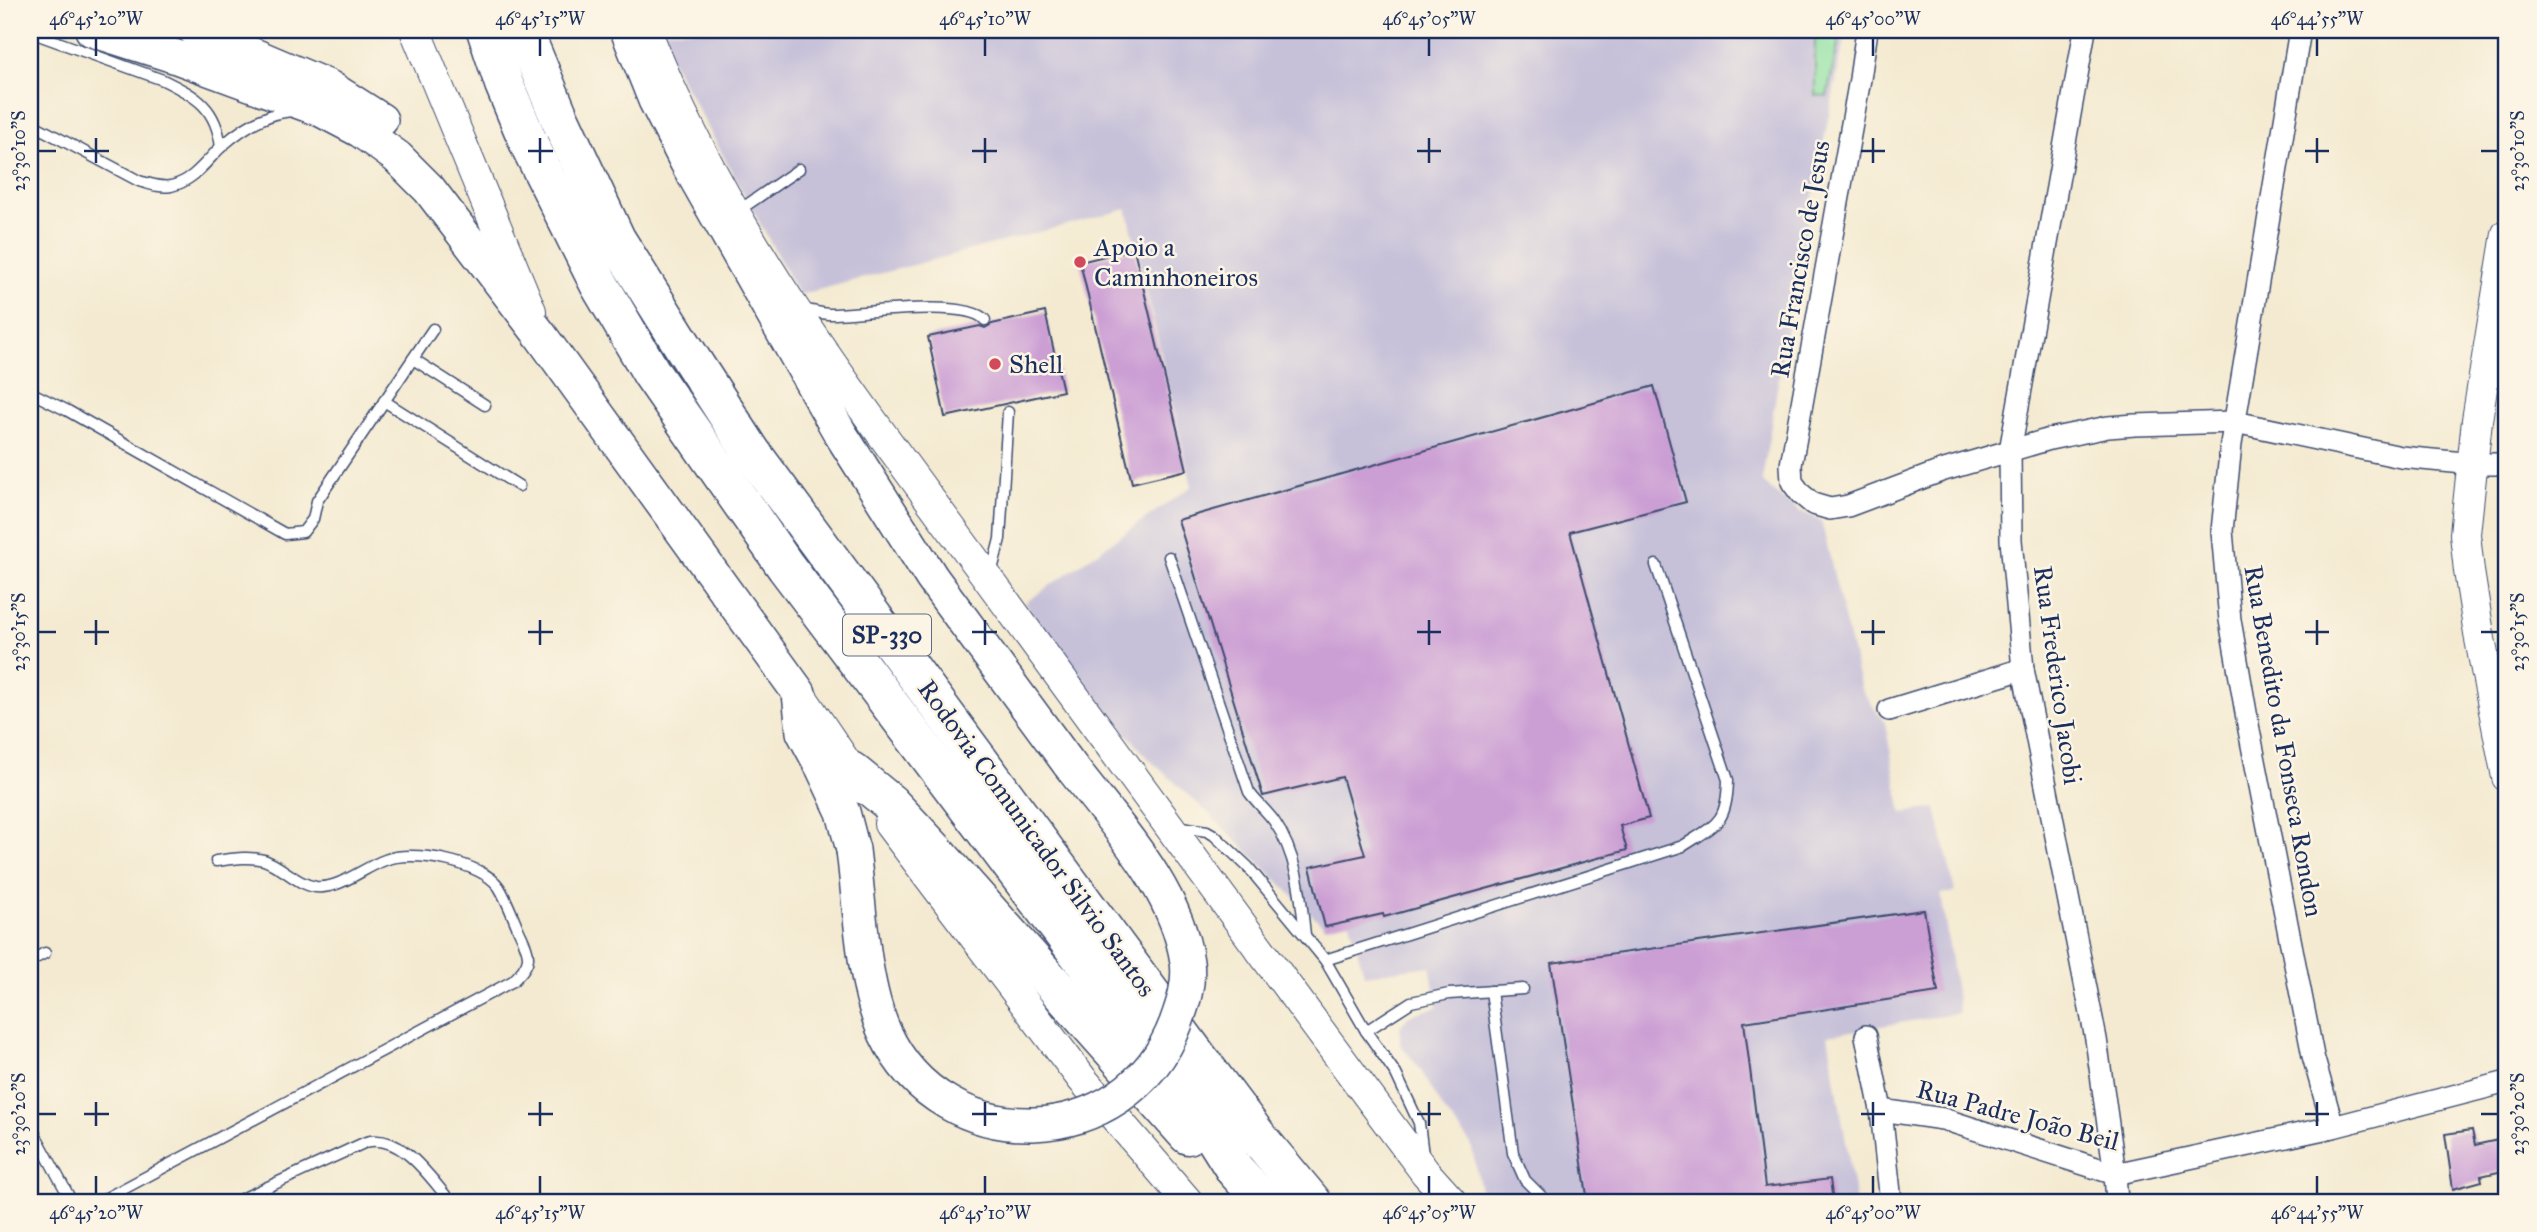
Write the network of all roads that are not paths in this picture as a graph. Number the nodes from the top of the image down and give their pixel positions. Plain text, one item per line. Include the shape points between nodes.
1 (92, 30) edge
2 (195, 30) edge
3 (415, 30) edge
4 (486, 30) edge
5 (523, 30) edge
6 (627, 30) edge
7 (646, 30) edge
8 (1867, 30) edge
9 (2085, 30) edge
10 (2300, 30) edge
11 (30, 32) edge
12 (321, 110) junction
13 (30, 123) edge
14 (221, 147) junction
15 (799, 169) dead end
16 (734, 213) junction
17 (2507, 234) edge
18 (490, 270) junction
19 (792, 307) junction
20 (985, 320) dead end
21 (433, 329) dead end
22 (541, 336) junction
23 (413, 359) junction
24 (30, 392) edge
25 (384, 401) junction
26 (485, 405) dead end
27 (1008, 412) dead end
28 (2235, 422) junction
29 (2010, 451) junction
30 (2474, 464) junction
31 (2507, 464) edge
32 (519, 486) dead end
33 (1169, 557) dead end
34 (1656, 565) dead end
35 (989, 580) junction
36 (2023, 669) junction
37 (799, 693) junction
38 (1889, 710) dead end
39 (851, 771) junction
40 (2507, 777) edge
41 (1167, 825) junction
42 (216, 861) dead end
43 (1305, 934) junction
44 (45, 953) dead end
45 (1325, 960) junction
46 (30, 961) edge
47 (1524, 989) dead end
48 (1490, 991) junction
49 (1366, 1031) junction
50 (1866, 1036) dead end
51 (2507, 1083) edge
52 (1881, 1110) junction
53 (30, 1125) edge
54 (2333, 1127) junction
55 (1235, 1170) junction
56 (1425, 1172) junction
57 (2115, 1174) junction
58 (72, 1202) edge
59 (99, 1202) edge
60 (234, 1202) edge
61 (451, 1202) edge
62 (1188, 1202) edge
63 (1264, 1202) edge
64 (1312, 1202) edge
65 (1452, 1202) edge
66 (1547, 1202) edge
67 (1891, 1202) edge
68 (2117, 1202) edge

1 - 12 main road
2 - 18 main road via 329,87 400,135 449,194
3 - 22 main road
4 - 55 highway, Rodovia Comunicador Silvio Santos / SP-330 via 530,146 598,284 652,374 786,567 1201,1116
5 - 64 highway, Rodovia Comunicador Silvio Santos / SP-330 via 616,239 752,453 1257,1136
6 - 37 main road, bridge via 687,163 840,433 932,578 1150,872 1180,928 1188,964 1185,999 1167,1046 1137,1083 1078,1118 1038,1125 988,1120 963,1111 924,1086 902,1062 884,1032 868,978 853,850 843,812 803,732
7 - 16 main road
8 - 29 street, Rua Francisco de Jesus via 1791,465 1792,482 1813,504 1830,509
9 - 29 street, Rua Frederico Jacobi
10 - 28 street, Rua Benedito da Fonseca Rondon
11 - 14 lane via 184,90 213,117
12 - 14 lane via 287,111 265,118
12 - 18 main road via 397,157 429,189
13 - 14 lane via 139,181 159,186 172,186 199,171
15 - 16 lane
16 - 19 main road
17 - 30 main road
18 - 22 main road
19 - 20 lane via 832,314 953,310 976,313
19 - 35 main road
21 - 23 lane
22 - 37 main road
23 - 25 lane
23 - 26 lane
24 - 25 lane via 285,534 303,532 313,519 317,501
25 - 32 lane
27 - 35 lane via 1000,538
28 - 29 street via 2108,427
28 - 30 street via 2401,457
28 - 54 street, Rua Benedito da Fonseca Rondon via 2222,531 2230,620 2313,1056
29 - 36 street, Rua Frederico Jacobi via 2011,540
30 - 31 street
30 - 40 main road via 2465,534
33 - 43 lane via 1249,792 1287,844 1299,886
34 - 45 lane via 1728,779 1727,807 1716,825 1683,846
35 - 41 main road
36 - 38 street
36 - 57 street, Rua Frederico Jacobi via 2096,1039
37 - 39 main road
39 - 55 highway via 890,803 933,849 1185,1134
39 - 62 main road via 1082,1079
41 - 43 lane via 1214,835
41 - 56 main road
42 - 59 lane via 241,857 265,861 318,887 399,856 418,855 466,866 498,886 530,954 526,968 513,981
43 - 45 lane
44 - 46 lane
45 - 49 lane
47 - 48 lane
48 - 49 lane via 1411,1002
48 - 66 lane via 1513,1153 1525,1180
49 - 56 lane via 1396,1074 1419,1123
50 - 52 street
51 - 54 street, Rua Padre João Beil
52 - 57 street, Rua Padre João Beil via 1943,1119
52 - 67 street
53 - 58 lane
54 - 57 street, Rua Padre João Beil
55 - 63 highway, Rodovia Comunicador Silvio Santos / SP-330
56 - 65 main road
57 - 68 street, Rua Frederico Jacobi
60 - 61 lane via 377,1139 394,1144

